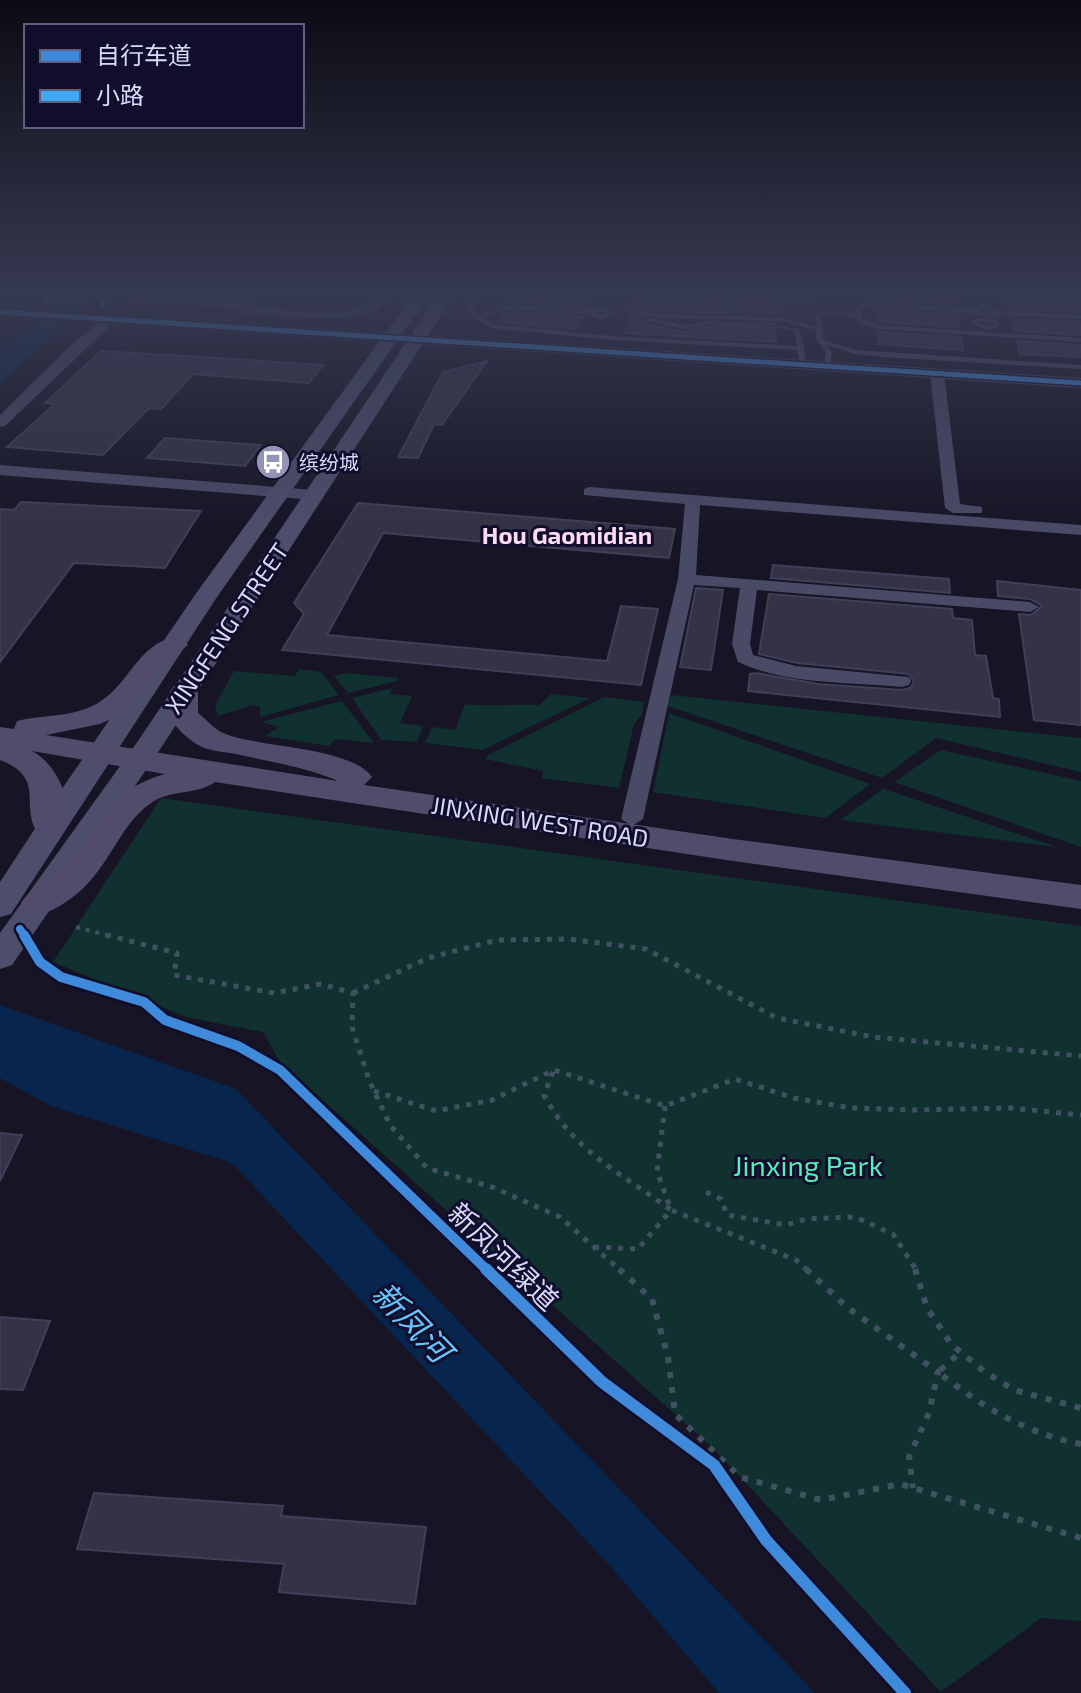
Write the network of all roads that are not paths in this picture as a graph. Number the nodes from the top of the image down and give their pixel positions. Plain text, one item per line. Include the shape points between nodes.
1 (50, 374) edge
2 (363, 374) edge
3 (393, 374) edge
4 (937, 374) edge
5 (951, 374) edge
6 (1081, 383) edge
7 (0, 423) edge
8 (0, 470) edge
9 (278, 491) junction
10 (589, 492) dead end
11 (315, 495) junction
12 (693, 500) junction
13 (1081, 518) edge
14 (1081, 530) edge
15 (687, 579) junction
16 (749, 586) junction
17 (1030, 607) dead end
18 (174, 645) junction
19 (902, 681) dead end
20 (183, 693) junction
21 (9, 728) edge
22 (106, 746) junction
23 (0, 750) edge
24 (144, 752) junction
25 (250, 777) junction
26 (356, 777) junction
27 (632, 819) junction
28 (50, 827) junction
29 (1081, 879) edge
30 (1081, 897) edge
31 (39, 903) junction
32 (0, 906) edge
33 (0, 957) edge

1 - 7 street
2 - 9 main road, XINGFENG STREET
3 - 11 main road, XINGFENG STREET
4 - 13 street via 953,508
5 - 6 street
8 - 9 street
9 - 11 street
9 - 18 main road, XINGFENG STREET
10 - 12 street
11 - 20 main road, XINGFENG STREET
12 - 14 street
12 - 15 street
15 - 16 street
15 - 27 street
16 - 17 street
16 - 19 street via 741,644 752,663
18 - 21 main road via 153,659 106,711 76,721
18 - 22 main road, XINGFENG STREET
20 - 24 main road, XINGFENG STREET
20 - 26 main road via 185,718 212,740 326,764
21 - 22 main road, JINXING WEST ROAD
22 - 24 main road, JINXING WEST ROAD
22 - 28 main road, XINGFENG STREET
23 - 28 main road via 30,761 41,773
24 - 25 main road, JINXING WEST ROAD
24 - 26 main road, JINXING WEST ROAD
24 - 31 main road, XINGFENG STREET
25 - 30 main road, JINXING WEST ROAD
25 - 31 main road via 181,780 154,787 131,801 79,874
26 - 27 main road, JINXING WEST ROAD
27 - 29 main road, JINXING WEST ROAD
28 - 32 main road, XINGFENG STREET
31 - 33 main road, XINGFENG STREET

